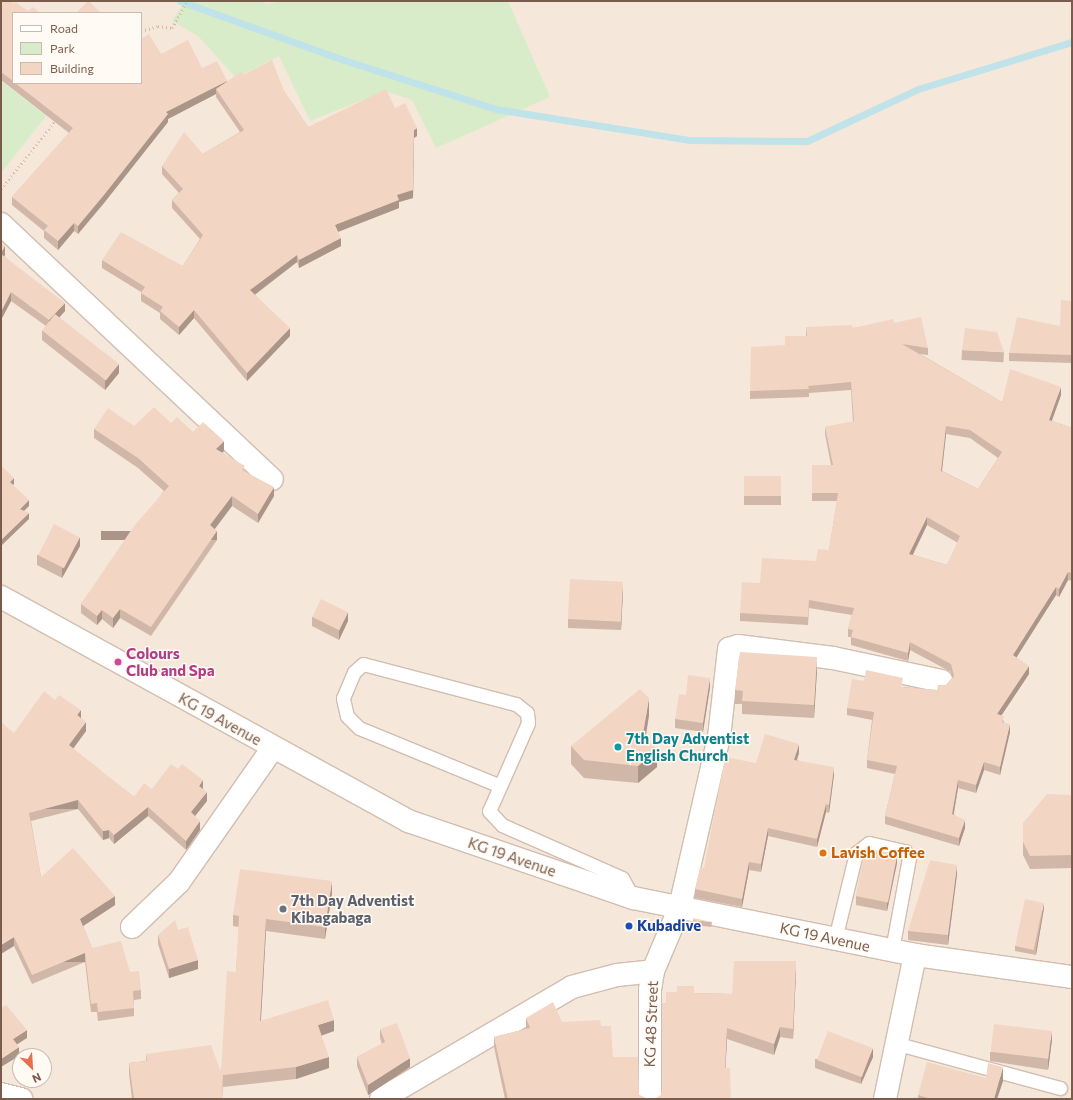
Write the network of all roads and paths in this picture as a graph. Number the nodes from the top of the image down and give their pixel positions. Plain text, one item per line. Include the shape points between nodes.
1 (187, 1) edge
2 (142, 31) edge
3 (57, 119) edge
4 (1, 189) edge
5 (1, 224) edge
6 (272, 479) dead end
7 (1, 597) edge
8 (942, 681) dead end
9 (273, 748) junction
10 (498, 785) junction
11 (633, 898) junction
12 (680, 907) junction
13 (132, 927) dead end
14 (836, 939) junction
15 (892, 950) junction
16 (915, 955) junction
17 (653, 971) junction
18 (1072, 977) edge
19 (898, 1044) junction
20 (1060, 1088) dead end
21 (1, 1094) edge
22 (21, 1099) edge
23 (381, 1099) edge
24 (650, 1099) edge
25 (885, 1099) edge

1 - 2 path via 172,28 158,26
3 - 4 path
5 - 6 street
7 - 9 street, KG 19 Avenue
8 - 12 street, KG 48 Street via 833,658 738,646 729,649 719,738
9 - 11 street, KG 19 Avenue via 408,821
9 - 13 street via 179,882
10 - 10 lane via 359,728 347,716 343,698 354,672 363,664 516,704 527,713 528,723
10 - 11 lane via 490,811 502,825 622,878
11 - 12 street, KG 19 Avenue
12 - 14 street, KG 19 Avenue
12 - 17 street, KG 48 Street
14 - 15 street, KG 19 Avenue
14 - 15 lane via 856,853 869,843 905,851 909,858
15 - 16 street, KG 19 Avenue
16 - 18 street, KG 19 Avenue
16 - 19 street
17 - 23 street via 617,975 572,987
17 - 24 street, KG 48 Street via 650,990
19 - 20 lane
19 - 25 street
21 - 22 street

